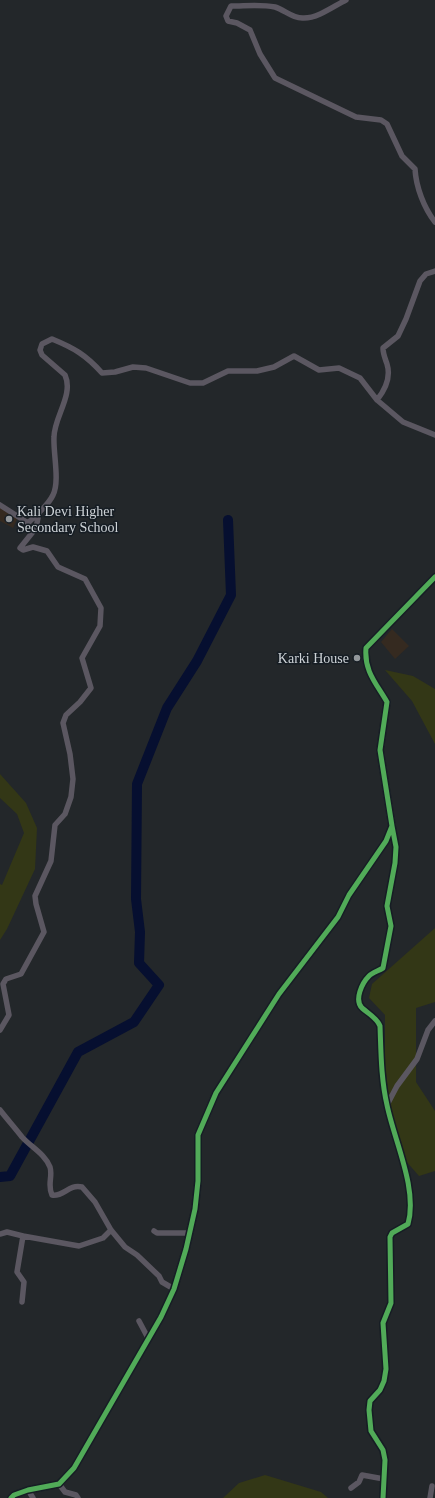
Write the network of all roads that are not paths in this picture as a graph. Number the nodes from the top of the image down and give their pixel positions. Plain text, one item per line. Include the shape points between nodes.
1 (346, 0) edge
2 (435, 222) edge
3 (435, 271) edge
4 (377, 400) junction
5 (435, 435) edge
6 (0, 505) edge
7 (39, 513) junction
8 (435, 577) edge
9 (392, 826) junction
10 (435, 1021) edge
11 (0, 1030) edge
12 (387, 1106) junction
13 (0, 1110) edge
14 (111, 1230) junction
15 (154, 1231) dead end
16 (189, 1233) junction
17 (0, 1234) edge
18 (23, 1236) junction
19 (174, 1289) junction
20 (22, 1302) dead end
21 (139, 1320) dead end
22 (148, 1338) junction
23 (384, 1479) junction
24 (59, 1484) junction
25 (432, 1486) dead end
26 (350, 1488) dead end
27 (28, 1490) junction
28 (11, 1498) edge
29 (33, 1498) edge
30 (78, 1498) edge
31 (383, 1498) edge
32 (430, 1498) edge

1 - 2 street via 304,18 274,7 253,6 231,6 226,16 228,21 250,30 275,78 356,117 381,120 387,124 402,156 414,165 427,212
3 - 4 street via 426,274 420,281 398,336 383,348 388,370 387,383
4 - 5 street via 403,422
4 - 7 street via 360,378 339,368 319,370 294,356 274,367 257,372 228,371 203,383 190,383 146,368 102,372 88,357 52,339 42,344 40,350 67,379 65,401 56,422 54,437 56,470 53,495
6 - 7 street via 28,523
7 - 11 street via 36,528 20,548 23,550 33,547 47,551 58,567 85,579 101,608 102,617 100,626 82,658 91,688 66,714 63,723 73,779 71,797 65,814 55,825 51,861 35,896 44,932 22,974 6,979 3,984 9,1015
8 - 9 street via 366,648 365,660 370,676 387,702 380,750
9 - 12 street via 396,847 387,906 390,926 388,942 382,968 369,976 360,991 359,999 360,1006 378,1020 380,1026 382,1079
9 - 16 street via 386,841 348,895 338,917 279,994 216,1093 198,1135 198,1181
10 - 12 street via 428,1030 418,1059 397,1086
12 - 23 street via 405,1167 409,1192 409,1220 408,1224 392,1233 390,1238 391,1303 383,1322 386,1369 382,1386 370,1401 368,1410 371,1432 383,1450
13 - 14 street via 50,1166 49,1185 52,1195 70,1187 82,1187 95,1202
14 - 18 street via 103,1238 79,1246
14 - 19 street via 125,1247 159,1276 162,1282
15 - 16 street
16 - 19 street
17 - 18 street via 7,1232
18 - 20 street via 17,1272 24,1282
19 - 22 street
21 - 22 street
22 - 24 street via 78,1463
23 - 26 street via 362,1475 359,1482
23 - 31 street
24 - 27 street
24 - 30 street via 65,1492
25 - 32 street
27 - 28 street
27 - 29 street

